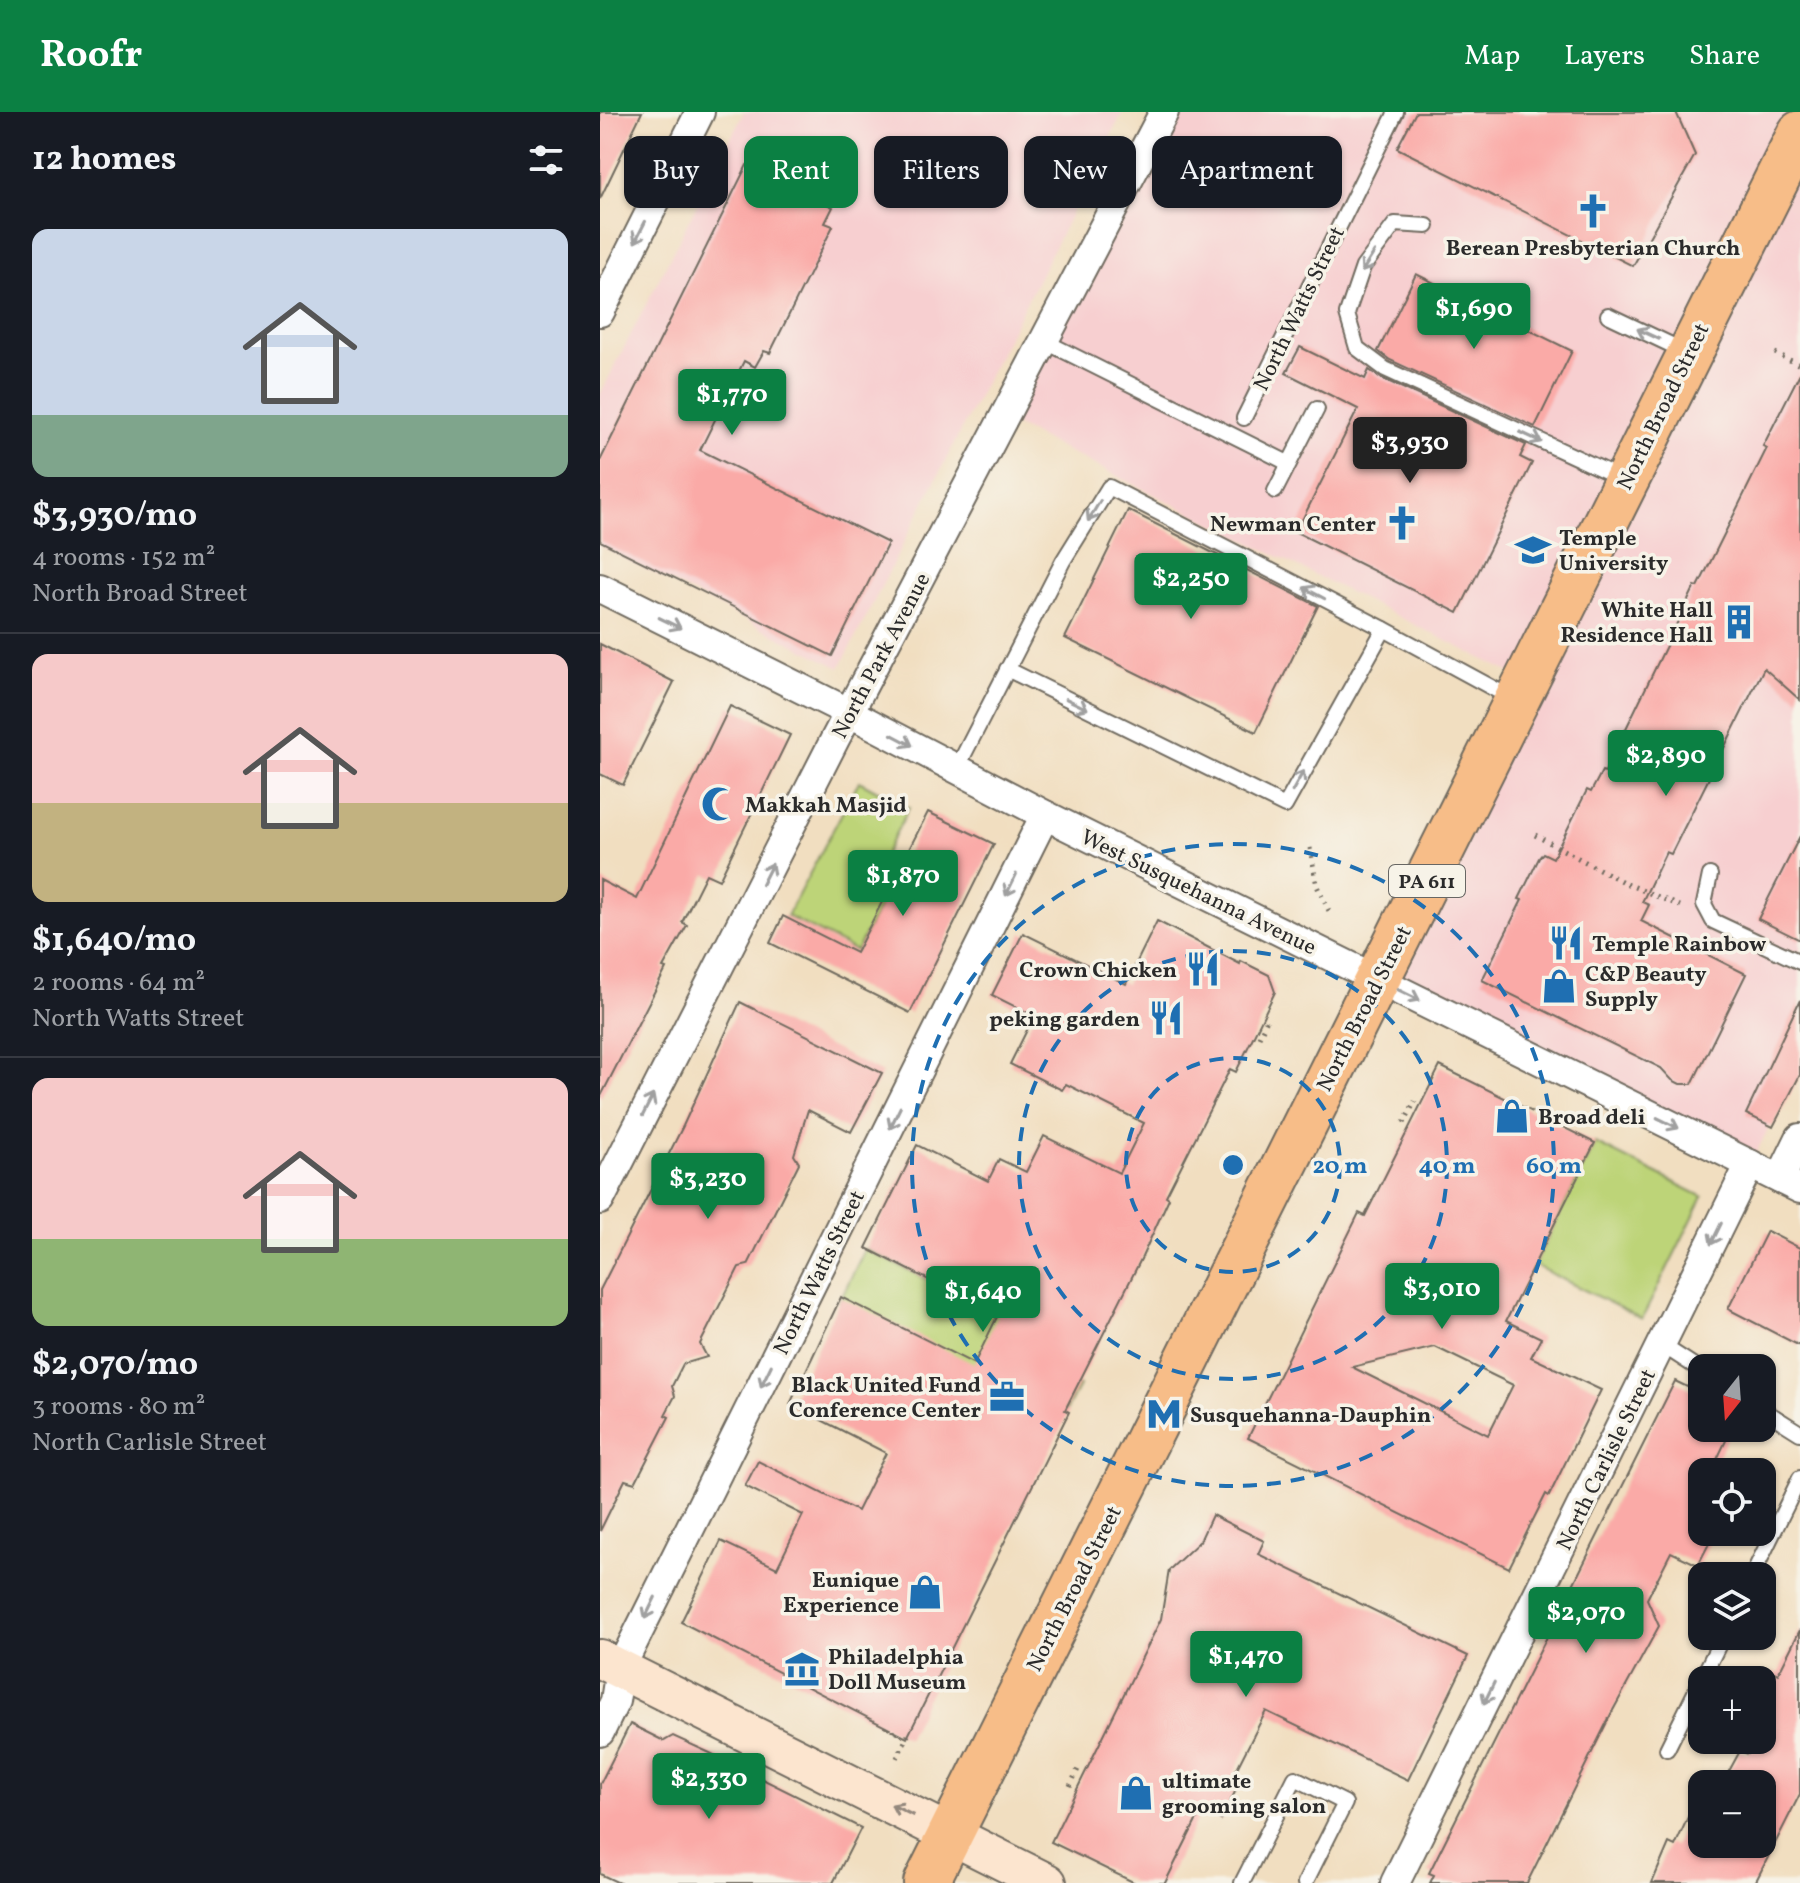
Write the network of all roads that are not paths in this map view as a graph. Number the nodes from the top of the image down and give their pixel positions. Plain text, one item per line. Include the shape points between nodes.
1 (700, 112) edge
2 (1164, 112) edge
3 (1396, 112) edge
4 (1783, 112) edge
5 (1800, 127) edge
6 (1800, 133) edge
7 (1427, 226) dead end
8 (600, 312) edge
9 (1608, 315) dead end
10 (1044, 341) junction
11 (1688, 353) junction
12 (1317, 409) dead end
13 (1244, 418) dead end
14 (1288, 463) junction
15 (1625, 480) junction
16 (1275, 491) dead end
17 (600, 588) edge
18 (1384, 629) junction
19 (1007, 669) junction
20 (1517, 701) junction
21 (850, 713) junction
22 (957, 768) junction
23 (1045, 815) junction
24 (1710, 875) dead end
25 (1800, 962) edge
26 (1378, 980) junction
27 (1800, 1138) edge
28 (1750, 1164) junction
29 (1790, 1184) edge
30 (600, 1200) edge
31 (1662, 1345) junction
32 (1688, 1362) edge
33 (1776, 1418) edge
34 (1800, 1433) edge
35 (1800, 1478) edge
36 (1759, 1562) edge
37 (1716, 1650) edge
38 (610, 1664) edge
39 (600, 1732) edge
40 (1667, 1749) dead end
41 (951, 1834) junction
42 (926, 1883) edge
43 (1047, 1883) edge
44 (1242, 1883) edge
45 (1305, 1883) edge
46 (1395, 1883) edge

1 -> 8 street
2 - 10 street, North Park Avenue
3 - 13 lane, North Watts Street
4 - 5 street
6 - 11 main road, North Broad Street / PA 611
7 -> 15 lane via 1395,224 1363,267 1347,314 1357,348 1385,369
11 -> 9 lane
10 - 14 lane
10 - 21 street, North Park Avenue
11 - 15 main road, North Broad Street / PA 611
12 - 14 lane
14 - 16 lane
15 - 20 main road, North Broad Street / PA 611
17 -> 21 street, West Susquehanna Avenue
19 -> 18 lane via 1285,806
18 -> 19 lane via 1109,487
18 - 20 lane
19 - 22 lane
20 - 26 main road, North Broad Street / PA 611
21 -> 22 street, West Susquehanna Avenue
30 -> 21 street, North Park Avenue
22 - 23 street, West Susquehanna Avenue
23 - 26 street, West Susquehanna Avenue
23 -> 38 street, North Watts Street
24 - 25 lane via 1704,904 1713,921
26 -> 28 street, West Susquehanna Avenue
26 - 41 main road, North Broad Street / PA 611
27 - 29 street
28 - 29 street, West Susquehanna Avenue
28 -> 31 street, North Carlisle Street
31 - 32 lane
31 -> 46 street, North Carlisle Street
33 - 34 lane
35 - 36 lane
37 - 40 lane
38 - 39 street, North Watts Street via 615,1701
41 -> 38 street
41 - 42 main road, North Broad Street / PA 611
41 - 43 street
44 - 45 lane via 1295,1778 1345,1803

